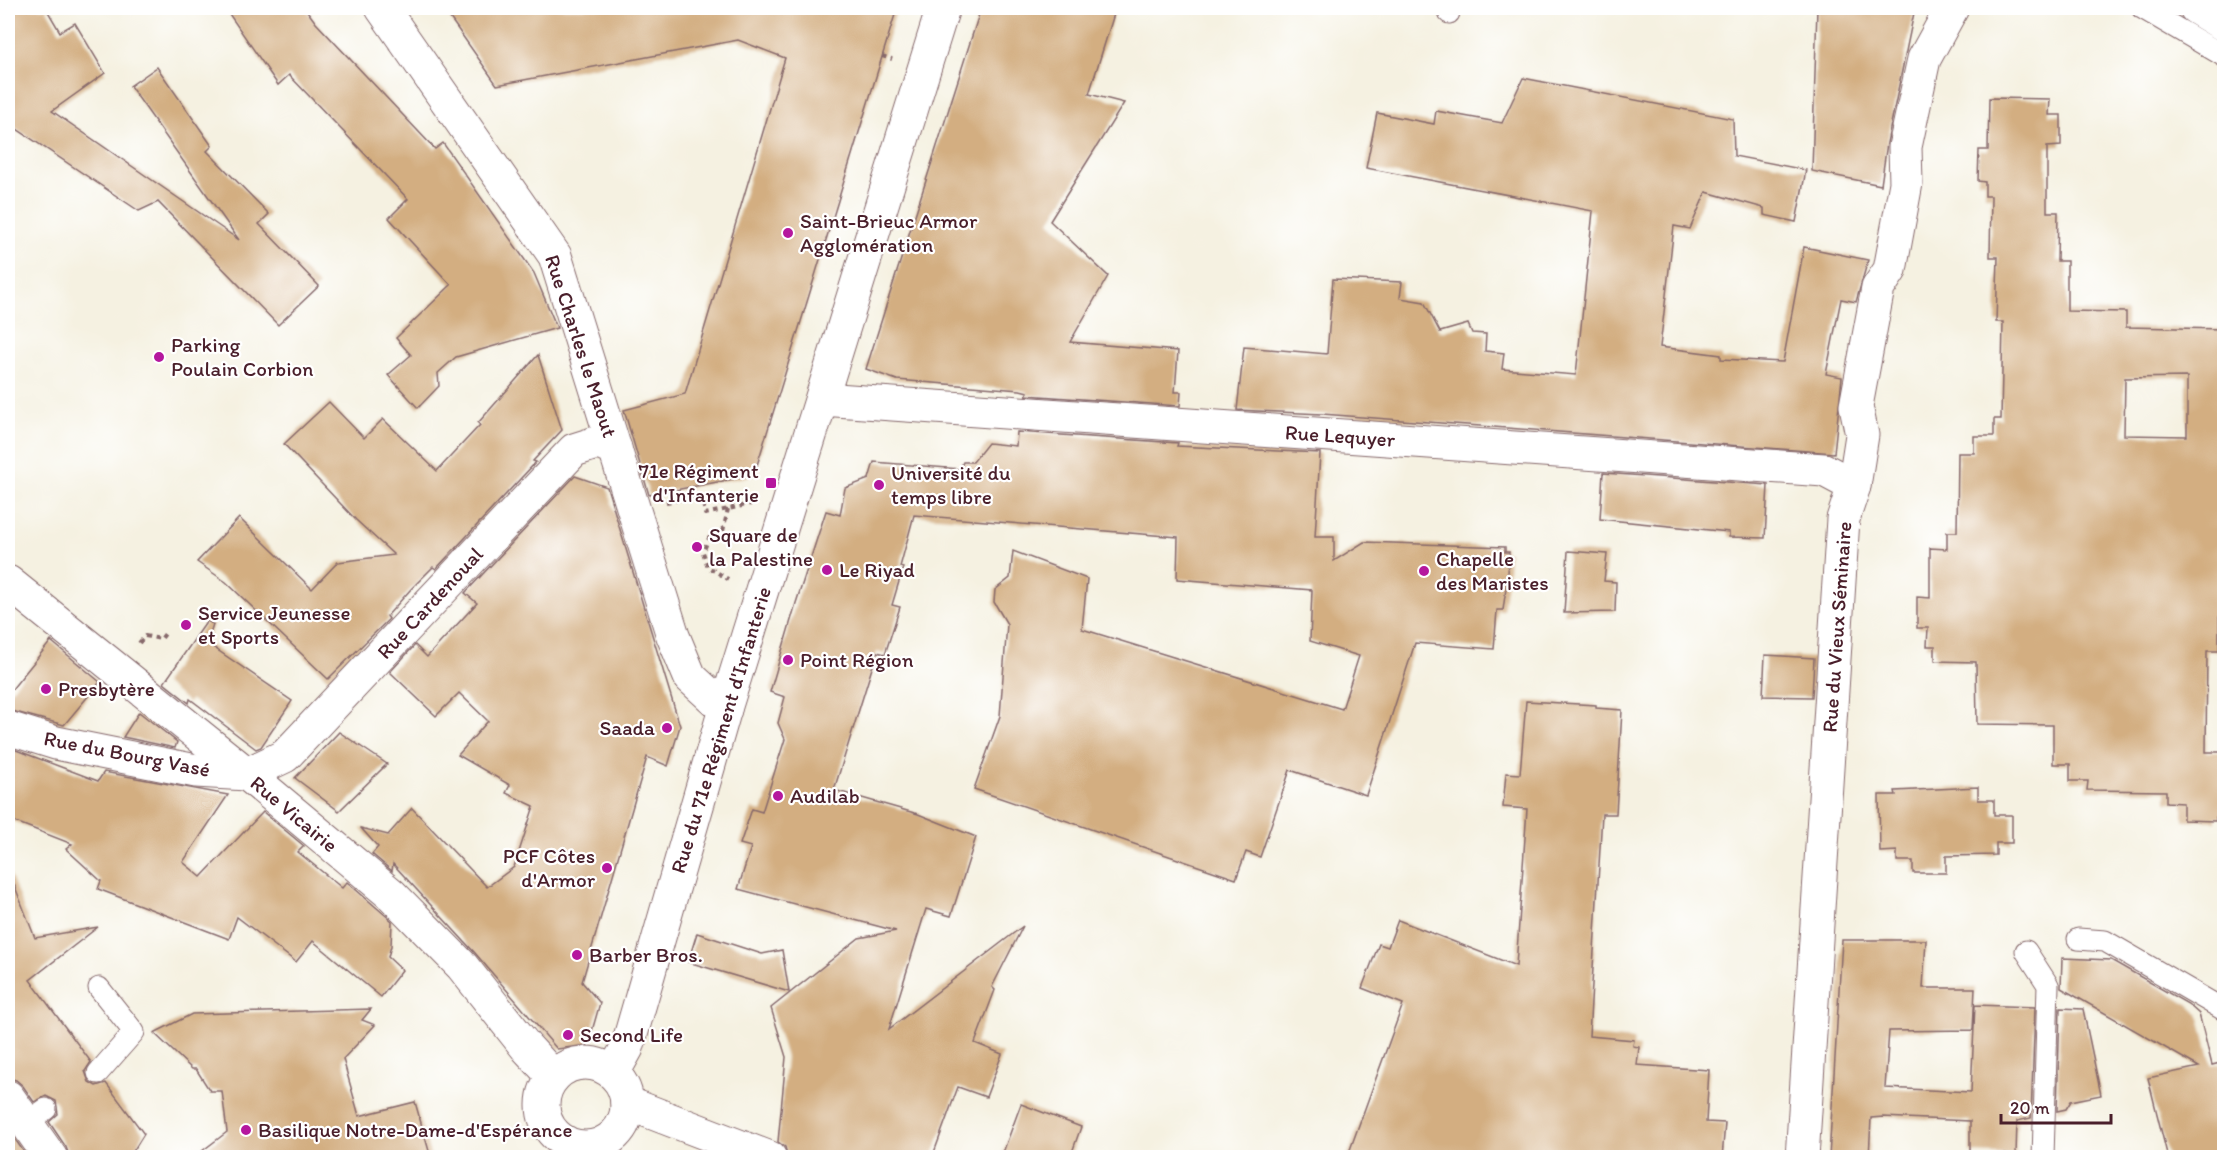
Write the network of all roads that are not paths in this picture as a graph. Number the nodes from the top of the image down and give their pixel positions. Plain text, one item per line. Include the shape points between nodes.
1 (382, 8) edge
2 (943, 8) edge
3 (1952, 8) edge
4 (2142, 8) edge
5 (2196, 8) edge
6 (2224, 25) edge
7 (2224, 56) edge
8 (822, 399) junction
9 (623, 452) junction
10 (1854, 486) junction
11 (12, 593) edge
12 (725, 709) junction
13 (8, 728) edge
14 (247, 774) junction
15 (2078, 939) dead end
16 (2026, 951) dead end
17 (99, 988) dead end
18 (2224, 1010) edge
19 (98, 1072) dead end
20 (613, 1073) junction
21 (553, 1076) junction
22 (8, 1097) edge
23 (627, 1103) junction
24 (579, 1153) edge
25 (51, 1158) edge
26 (770, 1158) edge
27 (1802, 1158) edge
28 (2043, 1158) edge

1 - 9 street, Rue Charles le Maout via 424,52 555,256 604,383
2 - 8 street, Rue du 71e Régiment d'Infanterie
3 - 10 street, Rue du Vieux Séminaire via 1924,59 1905,147 1906,183 1890,270 1878,288 1856,406 1862,435
4 - 7 lane
5 - 6 street
8 - 10 street, Rue Lequyer via 1824,470
8 - 12 street, Rue du 71e Régiment d'Infanterie
9 - 12 street, Rue Charles le Maout via 633,508 673,636 690,677
9 - 14 street, Rue Cardenoual via 596,443 574,450 285,756
10 - 27 street, Rue du Vieux Séminaire via 1843,519
11 - 14 street, Rue Vicairie
12 - 20 street, Rue du 71e Régiment d'Infanterie via 627,1048
13 - 14 street, Rue du Bourg Vasé via 56,743 196,771
14 - 21 street, Rue Vicairie via 392,895 462,966
15 - 18 lane via 2105,941
16 - 28 lane via 2048,985
17 - 19 lane via 134,1032
20 - 21 street via 602,1066 576,1063
20 - 23 street via 625,1091
21 - 24 street via 542,1100 547,1126
22 - 25 street via 36,1116
23 - 24 street via 619,1131 608,1141
23 - 26 street

